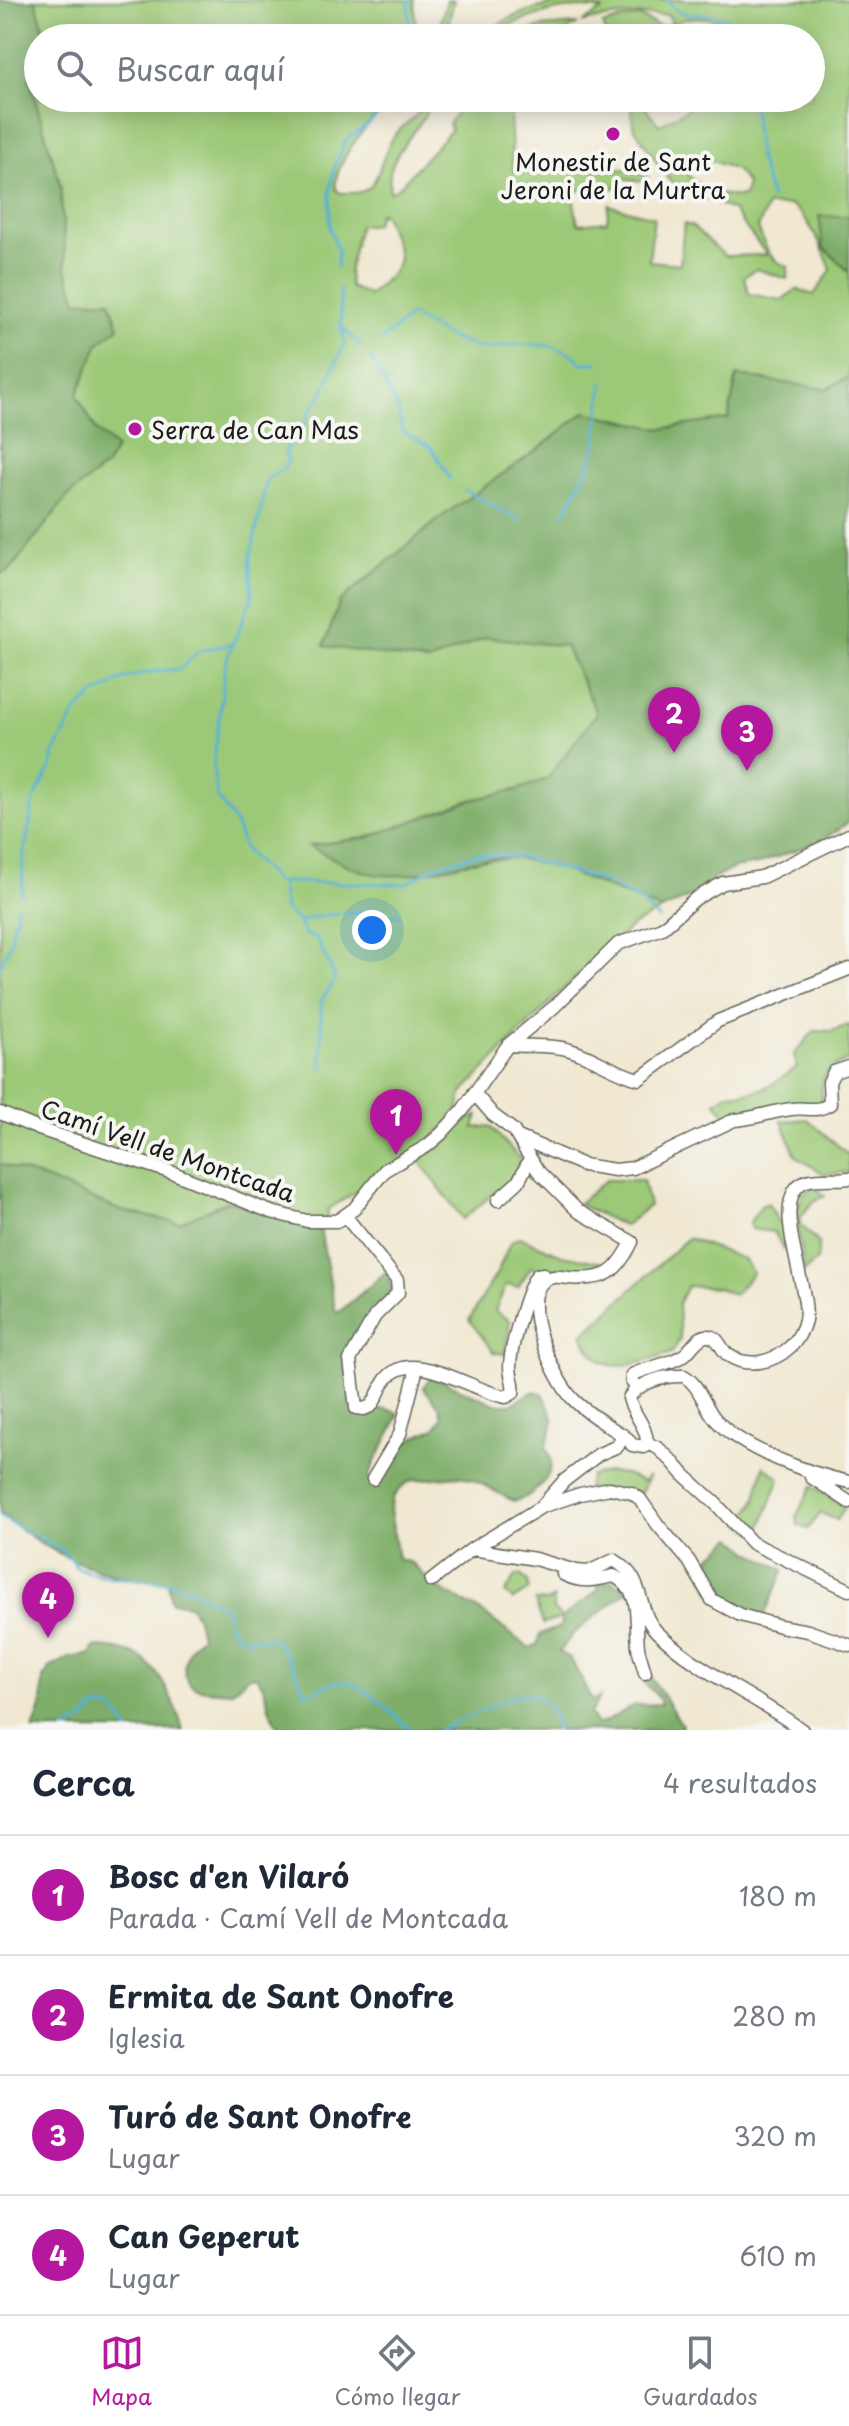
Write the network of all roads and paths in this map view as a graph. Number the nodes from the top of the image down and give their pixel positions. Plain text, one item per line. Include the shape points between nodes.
1 (849, 835) edge
2 (849, 969) edge
3 (508, 1045) junction
4 (849, 1067) edge
5 (474, 1093) junction
6 (0, 1113) edge
7 (518, 1137) junction
8 (530, 1159) junction
9 (849, 1178) edge
10 (498, 1200) dead end
11 (346, 1217) junction
12 (547, 1279) junction
13 (417, 1368) junction
14 (637, 1387) junction
15 (623, 1435) junction
16 (647, 1443) junction
17 (803, 1469) junction
18 (373, 1479) dead end
19 (849, 1482) edge
20 (849, 1502) edge
21 (541, 1507) junction
22 (472, 1549) junction
23 (559, 1568) junction
24 (431, 1581) dead end
25 (849, 1590) edge
26 (849, 1645) edge
27 (645, 1673) dead end
28 (802, 1730) edge

1 - 3 street via 762,877 723,883 662,928 618,944
2 - 3 street via 718,1021 639,1079 567,1049
3 - 5 street
4 - 7 street via 834,1072 830,1104 822,1109 794,1108 734,1120 633,1168 583,1165
5 - 7 street
5 - 11 street via 441,1134 385,1170
6 - 11 street, Camí Vell de Montcada via 271,1212 325,1223
7 - 8 street
8 - 10 street via 518,1182
8 - 12 street via 578,1211 632,1242 606,1275 592,1280
9 - 14 street via 807,1181 791,1197 793,1250 806,1303 806,1319 793,1344 766,1362 753,1362 727,1354 717,1339 700,1338 679,1358 632,1375
11 - 13 street via 399,1286 368,1325 350,1360 356,1408 371,1406 395,1371
12 - 13 street via 544,1273 537,1275 527,1294 509,1366 513,1393 506,1397 484,1392 443,1372
12 - 15 street via 535,1294 534,1311 560,1380 580,1406
13 - 18 street via 400,1434
14 - 16 street via 629,1398 647,1431
14 - 17 street via 684,1376 727,1432
15 - 16 street via 632,1445
15 - 21 street via 618,1446 564,1481
16 - 25 street via 672,1461 752,1543
17 - 19 street
17 - 20 street
21 - 22 street
21 - 26 street via 610,1488 632,1493 689,1561 712,1600 740,1615
22 - 23 street
22 - 24 street
23 - 27 street via 578,1581 614,1576 630,1589
23 - 28 street via 588,1572 614,1560 622,1564 638,1586 653,1629 696,1665

